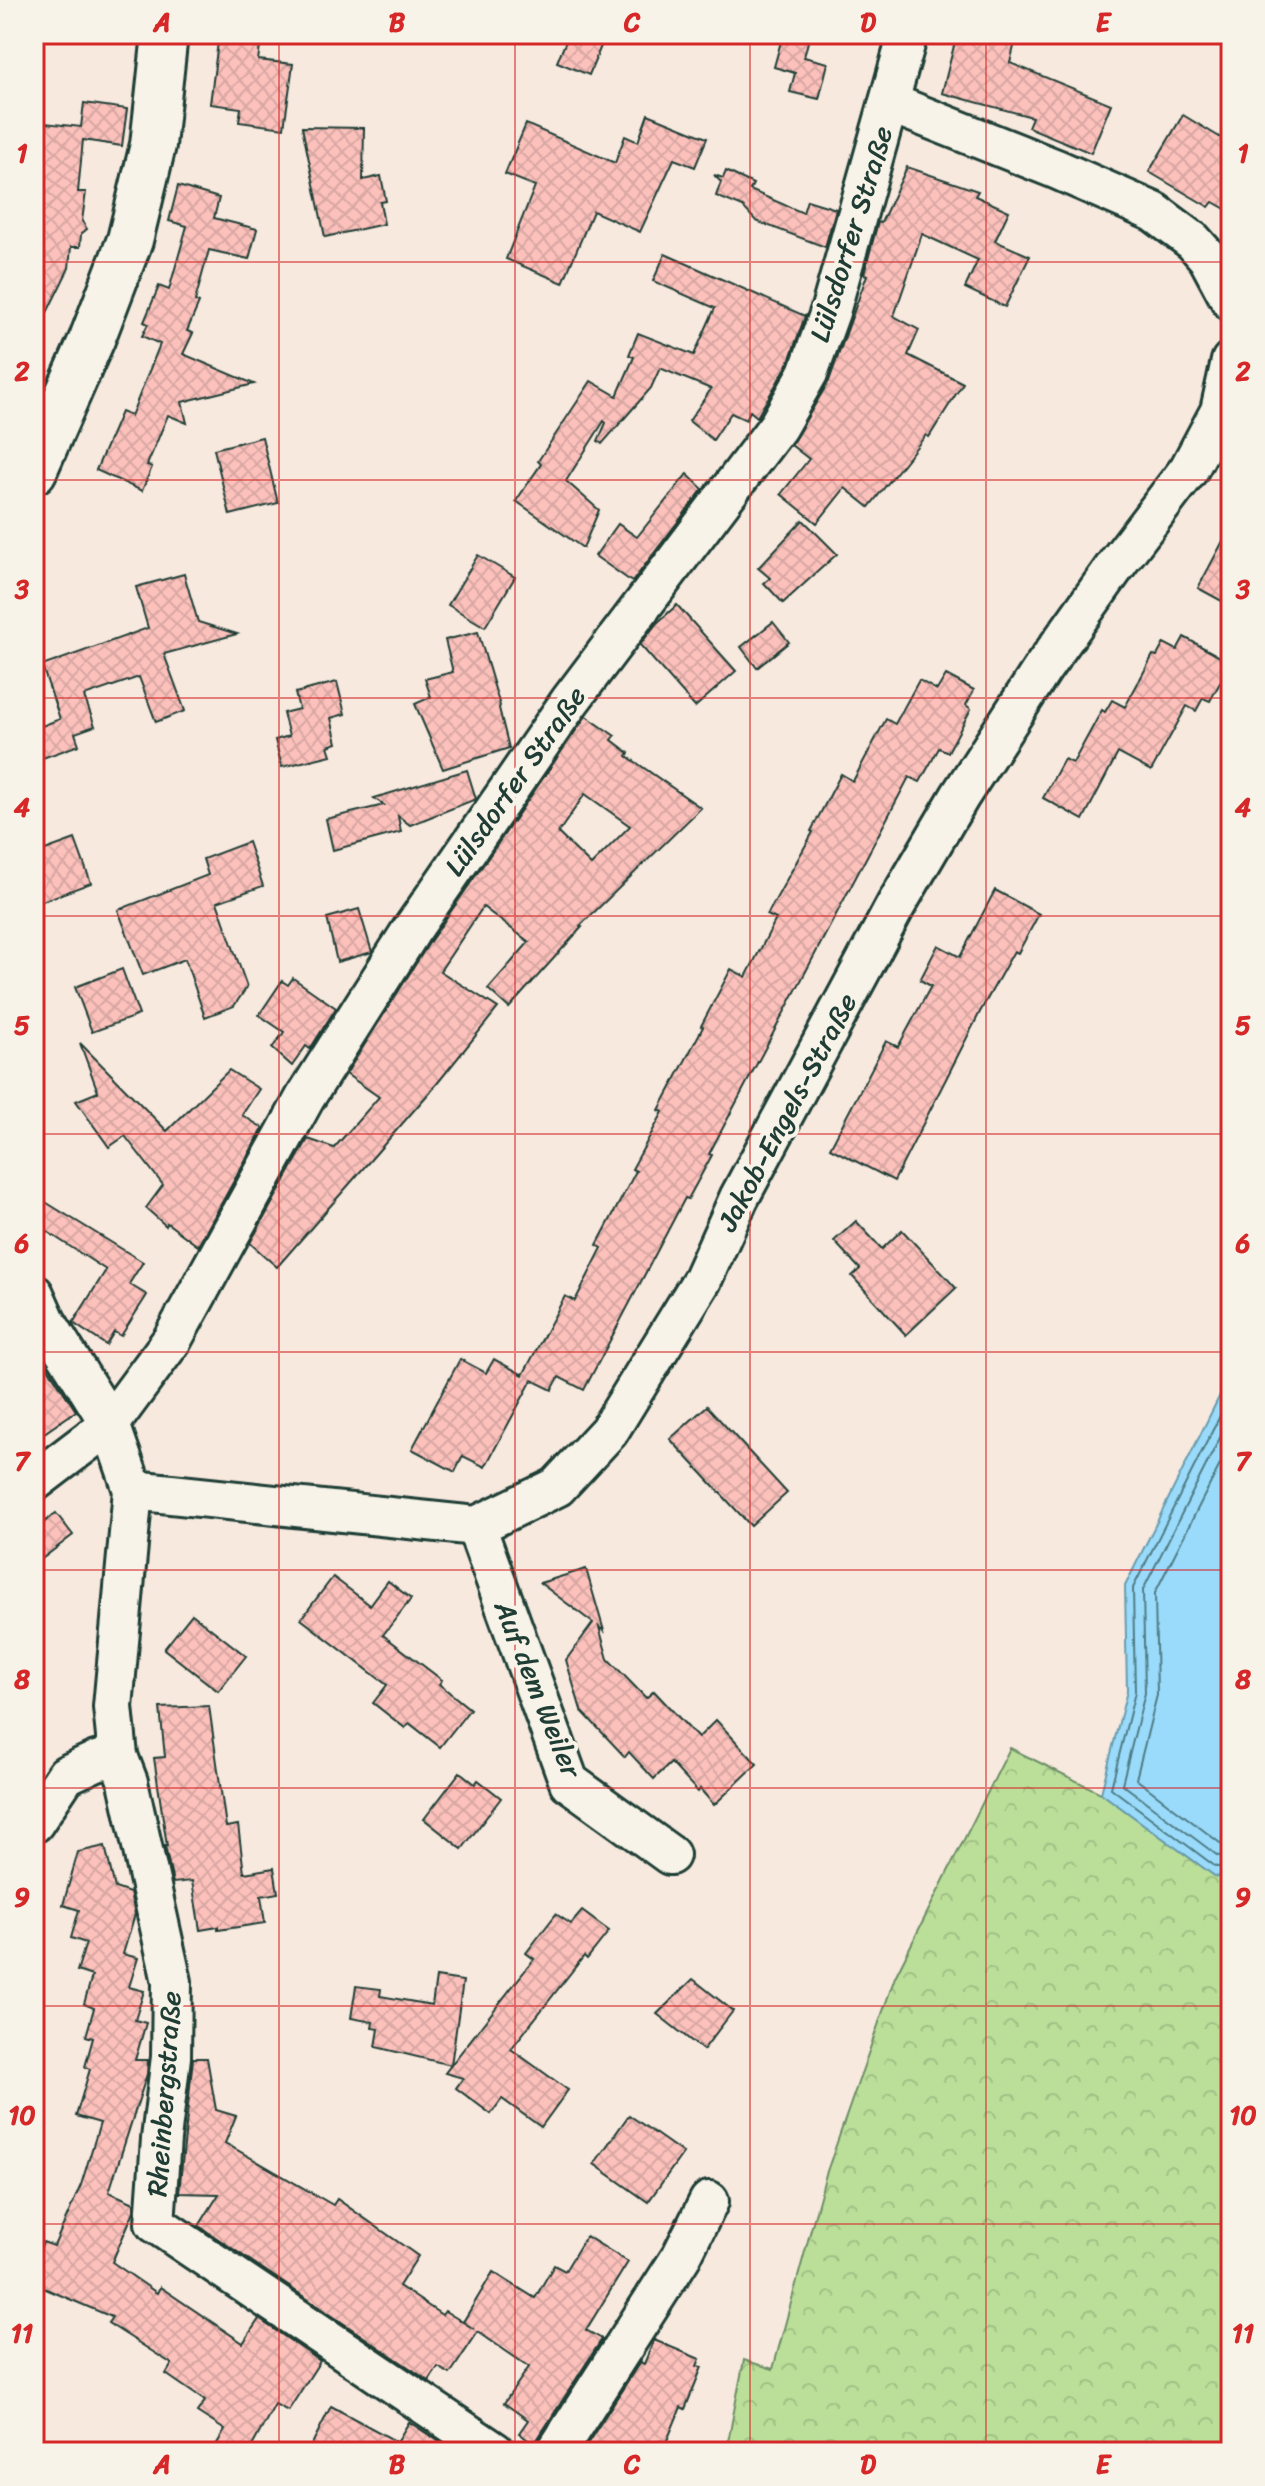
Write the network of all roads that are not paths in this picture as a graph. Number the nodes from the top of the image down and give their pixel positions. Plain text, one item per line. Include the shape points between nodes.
1 (165, 34) edge
2 (908, 34) edge
3 (890, 103) junction
4 (1231, 301) edge
5 (1231, 361) edge
6 (34, 471) edge
7 (34, 1294) edge
8 (110, 1424) junction
9 (34, 1482) edge
10 (133, 1490) junction
11 (476, 1526) junction
12 (118, 1756) junction
13 (34, 1823) edge
14 (670, 1855) dead end
15 (709, 2201) dead end
16 (495, 2452) edge
17 (556, 2452) edge

1 - 6 street via 153,145 130,240
2 - 3 street, Lülsdorfer Straße
3 - 4 street via 1154,212 1208,258
3 - 8 street, Lülsdorfer Straße via 830,312 808,373 778,426 570,701 411,931 305,1098 172,1340
5 - 11 street, Jakob-Engels-Straße via 1220,411 1189,469 1051,656 960,796 739,1198 702,1280 609,1431 557,1487
7 - 8 street, Rheinbergstraße
8 - 9 street, Lülsdorfer Straße
8 - 10 street, Rheinbergstraße
10 - 11 street
10 - 12 street, Rheinbergstraße via 113,1707
11 - 14 street, Auf dem Weiler via 569,1782
12 - 13 street via 66,1775
12 - 16 street, Rheinbergstraße via 172,1982 171,2057 155,2223
15 - 17 street via 681,2257

